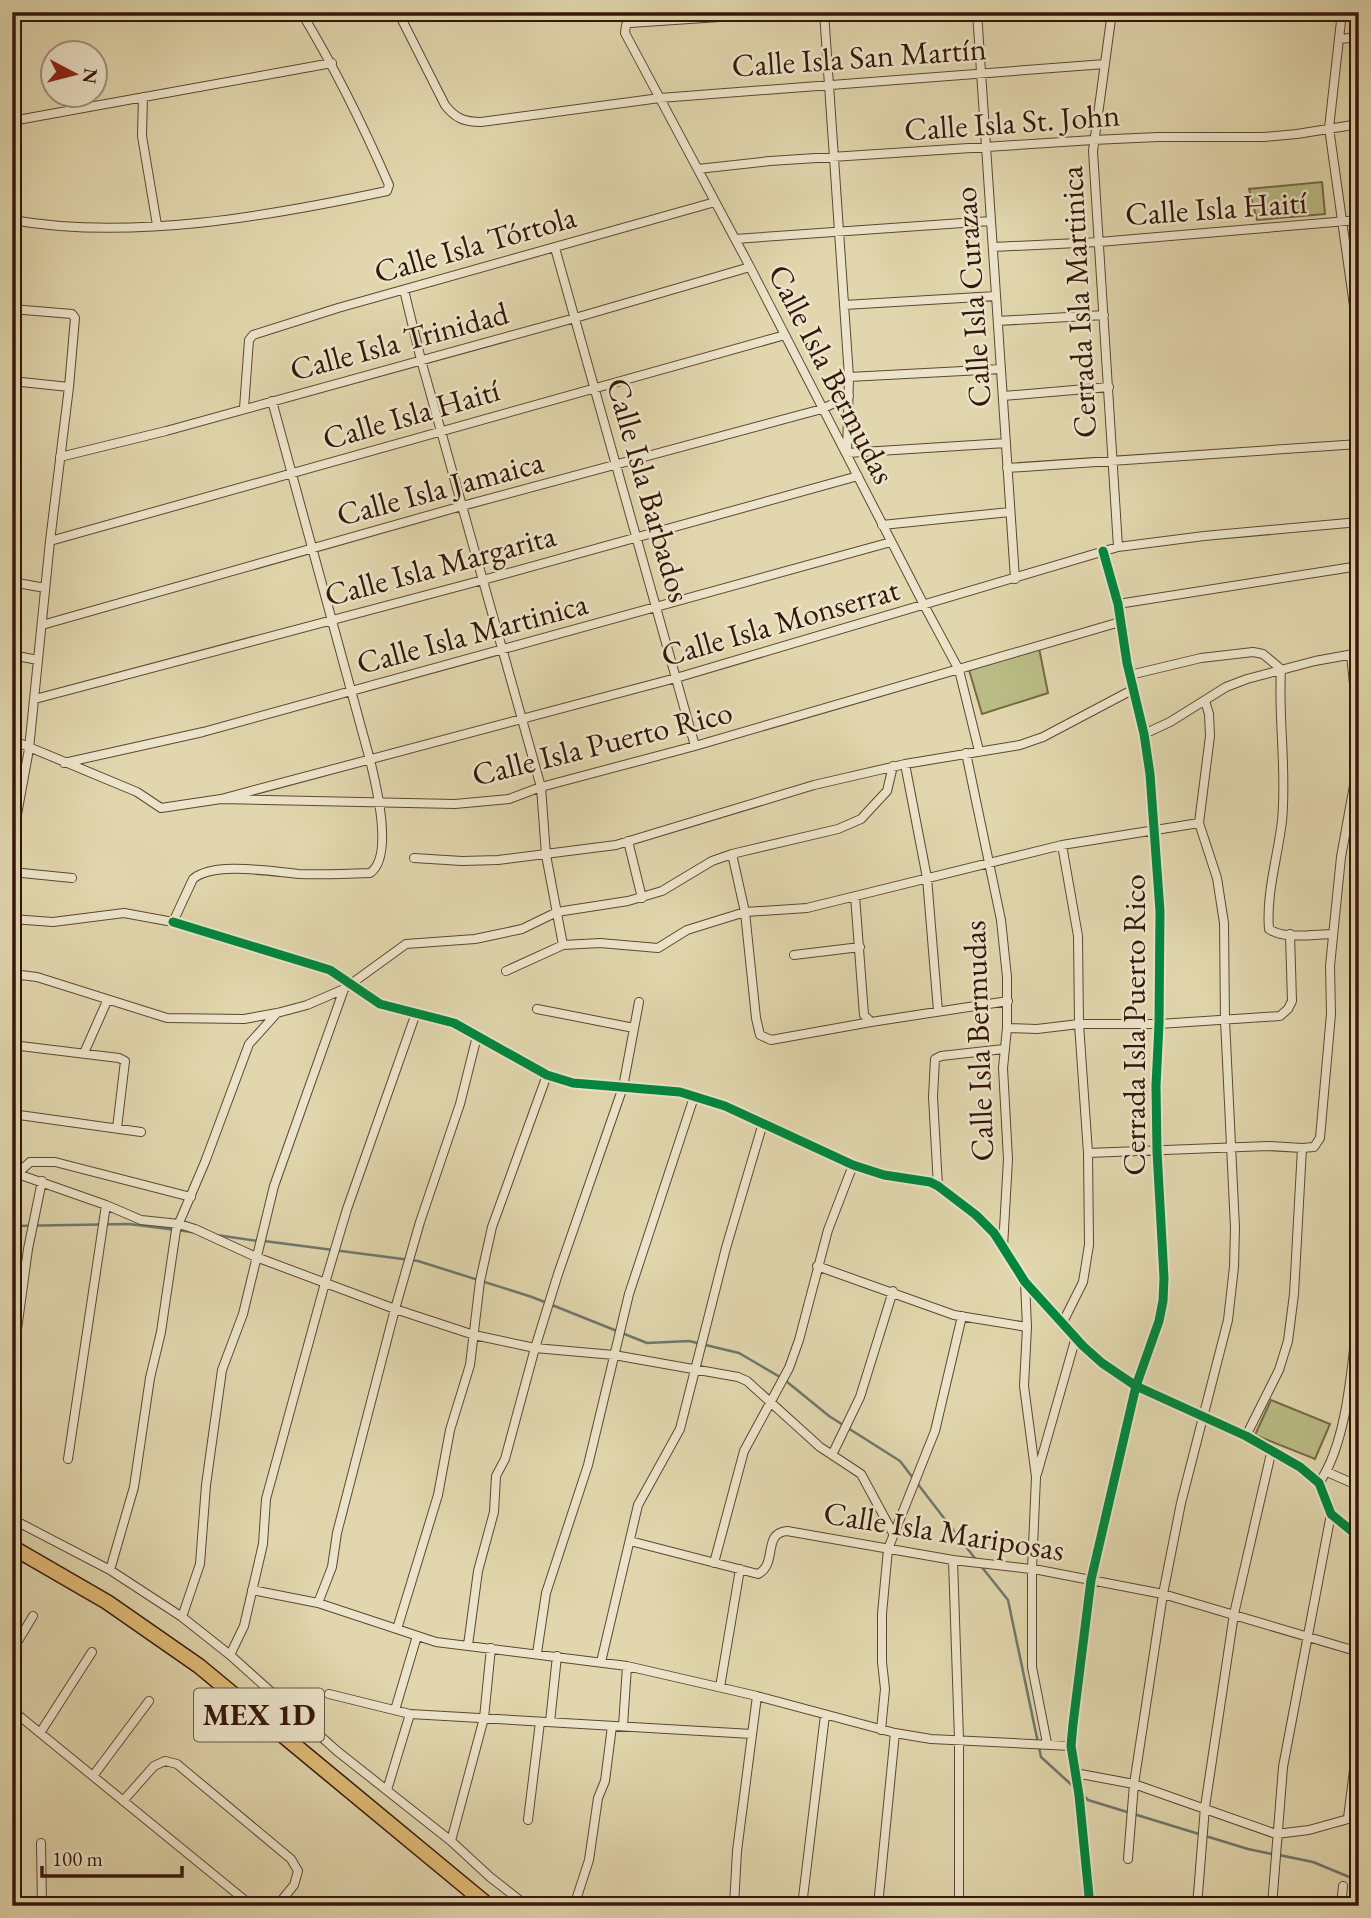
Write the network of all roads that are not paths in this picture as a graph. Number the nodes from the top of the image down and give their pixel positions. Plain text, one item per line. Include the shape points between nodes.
1 (300, 12) edge
2 (398, 12) edge
3 (793, 12) edge
4 (824, 12) edge
5 (978, 12) edge
6 (1112, 12) edge
7 (1342, 12) edge
8 (1359, 37) edge
9 (1340, 40) junction
10 (332, 64) junction
11 (1105, 64) junction
12 (981, 72) junction
13 (829, 83) junction
14 (143, 97) junction
15 (660, 98) junction
16 (12, 121) edge
17 (1359, 124) edge
18 (1329, 128) junction
19 (1093, 140) junction
20 (986, 148) junction
21 (834, 159) junction
22 (698, 169) junction
23 (715, 202) junction
24 (12, 220) edge
25 (1359, 220) edge
26 (991, 221) junction
27 (1341, 223) junction
28 (157, 225) junction
29 (839, 230) junction
30 (735, 239) junction
31 (1098, 242) junction
32 (555, 247) junction
33 (993, 247) junction
34 (750, 267) junction
35 (404, 290) junction
36 (996, 296) junction
37 (844, 305) junction
38 (12, 309) edge
39 (1357, 310) edge
40 (1104, 315) junction
41 (575, 318) junction
42 (998, 321) junction
43 (785, 335) junction
44 (1359, 341) edge
45 (421, 360) junction
46 (1001, 369) junction
47 (849, 377) junction
48 (12, 381) edge
49 (69, 387) junction
50 (1109, 387) junction
51 (595, 388) junction
52 (849, 396) junction
53 (1003, 396) junction
54 (272, 401) junction
55 (244, 408) junction
56 (822, 408) junction
57 (441, 431) junction
58 (1006, 443) junction
59 (1359, 444) edge
60 (847, 453) junction
61 (60, 457) junction
62 (1112, 462) junction
63 (616, 466) junction
64 (1007, 468) junction
65 (290, 473) junction
66 (858, 476) junction
67 (462, 506) junction
68 (1010, 512) junction
69 (1359, 522) edge
70 (883, 526) junction
71 (636, 537) junction
72 (50, 541) junction
73 (891, 542) junction
74 (1118, 547) junction
75 (311, 549) junction
76 (1103, 551) junction
77 (1359, 566) edge
78 (1015, 579) junction
79 (483, 580) junction
80 (12, 582) edge
81 (45, 588) junction
82 (1118, 604) junction
83 (924, 605) junction
84 (656, 607) junction
85 (333, 619) junction
86 (1120, 622) junction
87 (42, 625) junction
88 (502, 650) junction
89 (1355, 654) edge
90 (12, 655) edge
91 (38, 660) junction
92 (1281, 668) junction
93 (959, 670) junction
94 (1130, 675) junction
95 (676, 678) junction
96 (1134, 689) junction
97 (353, 691) junction
98 (35, 699) junction
99 (1205, 701) junction
100 (522, 720) junction
101 (1144, 734) junction
102 (12, 740) edge
103 (695, 746) junction
104 (29, 749) junction
105 (979, 751) junction
106 (966, 753) junction
107 (370, 760) junction
108 (64, 763) junction
109 (905, 764) junction
110 (893, 766) junction
111 (541, 787) junction
112 (221, 799) junction
113 (380, 803) junction
114 (1199, 823) junction
115 (1154, 831) junction
116 (628, 841) junction
117 (12, 842) edge
118 (1062, 845) junction
119 (732, 854) junction
120 (546, 855) junction
121 (414, 858) dead end
122 (990, 863) junction
123 (12, 872) edge
124 (72, 878) dead end
125 (927, 878) junction
126 (855, 896) junction
127 (642, 898) junction
128 (557, 912) junction
129 (745, 912) junction
130 (12, 919) edge
131 (173, 922) junction
132 (1290, 934) junction
133 (1333, 934) junction
134 (563, 945) junction
135 (860, 947) junction
136 (794, 955) dead end
137 (506, 971) dead end
138 (12, 974) edge
139 (346, 987) junction
140 (107, 1001) junction
141 (1008, 1001) junction
142 (639, 1002) dead end
143 (537, 1009) dead end
144 (938, 1011) junction
145 (277, 1013) junction
146 (416, 1013) junction
147 (1225, 1020) junction
148 (871, 1022) junction
149 (1079, 1024) junction
150 (1159, 1024) junction
151 (634, 1028) junction
152 (1007, 1028) junction
153 (477, 1036) junction
154 (12, 1045) edge
155 (1004, 1049) junction
156 (84, 1053) junction
157 (547, 1075) junction
158 (623, 1087) junction
159 (694, 1097) junction
160 (12, 1114) edge
161 (763, 1123) junction
162 (117, 1129) junction
163 (141, 1132) dead end
164 (1230, 1148) junction
165 (1303, 1148) junction
166 (1157, 1151) junction
167 (1088, 1153) junction
168 (853, 1165) junction
169 (15, 1172) edge
170 (42, 1181) junction
171 (938, 1186) junction
172 (191, 1197) junction
173 (106, 1205) junction
174 (179, 1224) junction
175 (1003, 1247) junction
176 (256, 1258) junction
177 (817, 1266) junction
178 (1025, 1282) junction
179 (325, 1283) junction
180 (893, 1291) junction
181 (1359, 1306) edge
182 (395, 1309) junction
183 (962, 1316) junction
184 (1063, 1322) junction
185 (1027, 1327) junction
186 (474, 1335) junction
187 (1076, 1337) junction
188 (535, 1348) junction
189 (614, 1355) junction
190 (12, 1366) edge
191 (695, 1369) junction
192 (1136, 1386) junction
193 (772, 1402) junction
194 (1201, 1417) junction
195 (1246, 1436) junction
196 (1272, 1450) junction
197 (832, 1455) junction
198 (68, 1459) dead end
199 (1327, 1472) junction
200 (1036, 1477) junction
201 (1319, 1483) junction
202 (1359, 1486) edge
203 (1331, 1514) junction
204 (12, 1518) edge
205 (894, 1535) junction
206 (1359, 1537) edge
207 (630, 1541) junction
208 (12, 1546) edge
209 (888, 1549) junction
210 (953, 1560) junction
211 (714, 1563) junction
212 (740, 1569) junction
213 (110, 1570) junction
214 (1032, 1570) junction
215 (1091, 1580) junction
216 (252, 1590) junction
217 (1163, 1594) junction
218 (318, 1603) junction
219 (1234, 1614) junction
220 (33, 1616) dead end
221 (182, 1617) junction
222 (397, 1629) junction
223 (417, 1636) junction
224 (1306, 1638) junction
225 (468, 1646) junction
226 (491, 1648) junction
227 (12, 1651) edge
228 (92, 1652) dead end
229 (1359, 1652) edge
230 (537, 1653) junction
231 (230, 1656) junction
232 (557, 1656) junction
233 (601, 1662) junction
234 (627, 1666) junction
235 (720, 1687) junction
236 (329, 1693) dead end
237 (757, 1696) junction
238 (149, 1701) dead end
239 (12, 1710) edge
240 (396, 1710) junction
241 (410, 1714) junction
242 (825, 1715) junction
243 (484, 1718) junction
244 (540, 1721) junction
245 (550, 1722) junction
246 (612, 1726) junction
247 (623, 1726) junction
248 (881, 1730) junction
249 (1359, 1731) edge
250 (40, 1733) junction
251 (895, 1733) junction
252 (752, 1734) junction
253 (959, 1739) junction
254 (1047, 1743) junction
255 (1071, 1746) junction
256 (1075, 1773) junction
257 (93, 1776) junction
258 (1134, 1784) junction
259 (387, 1790) junction
260 (123, 1801) junction
261 (1205, 1807) junction
262 (1359, 1816) edge
263 (1348, 1818) junction
264 (528, 1820) dead end
265 (1276, 1834) junction
266 (451, 1841) junction
267 (41, 1843) dead end
268 (1128, 1859) dead end
269 (1343, 1886) dead end
270 (42, 1906) edge
271 (252, 1906) edge
272 (277, 1906) edge
273 (489, 1906) edge
274 (527, 1906) edge
275 (574, 1906) edge
276 (734, 1906) edge
277 (802, 1906) edge
278 (878, 1906) edge
279 (959, 1906) edge
280 (1090, 1906) edge
281 (1197, 1906) edge
282 (1272, 1906) edge
283 (1341, 1906) edge

1 - 10 street
2 - 15 street, Calle Isla San Martín via 444,105 466,122
3 - 15 street, Calle Isla Bermudas via 625,25
4 - 13 street
5 - 12 street, Calle Isla Curazao
6 - 11 street, Cerrada Isla Martinica
7 - 9 street
8 - 9 street
9 - 18 street
10 - 14 street
10 - 28 street via 363,124 389,185 387,191 238,218
11 - 12 street, Calle Isla San Martín
11 - 19 street, Cerrada Isla Martinica
12 - 13 street, Calle Isla San Martín
12 - 20 street, Calle Isla Curazao
13 - 15 street, Calle Isla San Martín
13 - 21 street
14 - 16 street
14 - 28 street via 142,136
15 - 22 street, Calle Isla Bermudas
17 - 18 street, Calle Isla St. John
18 - 19 street, Calle Isla St. John via 1264,137
18 - 27 street
19 - 20 street, Calle Isla St. John
19 - 31 street, Cerrada Isla Martinica
20 - 21 street, Calle Isla St. John
20 - 26 street, Calle Isla Curazao
21 - 22 street, Calle Isla St. John
21 - 29 street
22 - 23 street, Calle Isla Bermudas
23 - 30 street, Calle Isla Bermudas
23 - 32 street, Calle Isla Tórtola
24 - 28 street via 48,225
25 - 27 street, Calle Isla Haití
26 - 29 street
26 - 33 street, Calle Isla Curazao
27 - 31 street, Calle Isla Haití
27 - 39 street
29 - 30 street
29 - 37 street
30 - 34 street, Calle Isla Bermudas
31 - 33 street, Calle Isla Haití
31 - 40 street, Cerrada Isla Martinica
32 - 35 street, Calle Isla Tórtola
32 - 41 street, Calle Isla Barbados
33 - 36 street, Calle Isla Curazao
34 - 41 street, Calle Isla Trinidad
34 - 43 street, Calle Isla Bermudas
35 - 45 street
35 - 55 street, Calle Isla Tórtola via 250,337
36 - 37 street
36 - 42 street, Calle Isla Curazao
37 - 47 street
38 - 49 street via 74,315
39 - 44 street
40 - 42 street
40 - 50 street, Cerrada Isla Martinica
41 - 45 street, Calle Isla Trinidad
41 - 51 street, Calle Isla Barbados
42 - 46 street, Calle Isla Curazao
43 - 51 street, Calle Isla Haití
43 - 56 street, Calle Isla Bermudas
45 - 54 street, Calle Isla Trinidad
45 - 57 street
46 - 47 street
46 - 53 street, Calle Isla Curazao
47 - 52 street
48 - 49 street
49 - 61 street
50 - 53 street
50 - 62 street, Cerrada Isla Martinica
51 - 57 street, Calle Isla Haití
51 - 63 street, Calle Isla Barbados
52 - 56 street, Calle Isla Jamaica
52 - 60 street
53 - 58 street, Calle Isla Curazao
54 - 55 street, Calle Isla Trinidad
54 - 65 street
55 - 61 street, Calle Isla Trinidad
56 - 60 street, Calle Isla Bermudas
56 - 63 street, Calle Isla Jamaica
57 - 65 street, Calle Isla Haití
57 - 67 street
58 - 60 street
58 - 64 street, Calle Isla Curazao
59 - 62 street
60 - 66 street, Calle Isla Bermudas
61 - 72 street
62 - 64 street
62 - 74 street, Cerrada Isla Martinica
63 - 67 street, Calle Isla Jamaica
63 - 71 street, Calle Isla Barbados
64 - 68 street, Calle Isla Curazao
65 - 72 street, Calle Isla Haití
65 - 75 street
66 - 70 street, Calle Isla Bermudas
66 - 71 street, Calle Isla Margarita
67 - 75 street, Calle Isla Jamaica
67 - 79 street
68 - 70 street
68 - 78 street, Calle Isla Curazao
69 - 74 street, Calle Isla Monserrat
70 - 73 street, Calle Isla Bermudas
71 - 79 street, Calle Isla Margarita
71 - 84 street, Calle Isla Barbados
72 - 81 street
73 - 83 street, Calle Isla Bermudas
73 - 84 street, Calle Isla Martinica
74 - 76 street, Calle Isla Monserrat
75 - 85 street
75 - 87 street, Calle Isla Jamaica
76 - 78 street, Calle Isla Monserrat
76 - 82 street, Cerrada Isla Puerto Rico
77 - 82 street
78 - 83 street, Calle Isla Monserrat
79 - 85 street, Calle Isla Margarita
79 - 88 street
80 - 81 street
81 - 87 street
82 - 86 street, Cerrada Isla Puerto Rico
83 - 93 street, Calle Isla Bermudas
83 - 95 street, Calle Isla Monserrat
84 - 88 street, Calle Isla Martinica
84 - 95 street, Calle Isla Barbados
85 - 97 street
85 - 98 street, Calle Isla Margarita
86 - 93 street, Calle Isla Puerto Rico
86 - 94 street, Cerrada Isla Puerto Rico
87 - 91 street
88 - 97 street, Calle Isla Martinica
88 - 100 street
89 - 92 street
89 - 133 street via 1355,780
90 - 91 street
91 - 98 street
92 - 94 street via 1254,652 1201,658
92 - 99 street via 1226,687
92 - 132 street via 1282,821 1269,929
93 - 103 street, Calle Isla Puerto Rico
93 - 105 street, Calle Isla Bermudas
94 - 96 street, Cerrada Isla Puerto Rico
95 - 100 street, Calle Isla Monserrat
95 - 103 street, Calle Isla Barbados
96 - 101 street, Cerrada Isla Puerto Rico
96 - 105 street via 1043,737
97 - 107 street
97 - 108 street, Calle Isla Martinica via 203,732
98 - 104 street
99 - 101 street
99 - 114 street via 1210,736
100 - 107 street, Calle Isla Monserrat
100 - 111 street
101 - 115 street, Cerrada Isla Puerto Rico
102 - 104 street, Calle Isla Puerto Rico
103 - 111 street, Calle Isla Puerto Rico
104 - 108 street, Calle Isla Puerto Rico
104 - 117 street
105 - 106 street
106 - 109 street
106 - 122 street, Calle Isla Bermudas
107 - 112 street, Calle Isla Monserrat
107 - 113 street
108 - 112 street, Calle Isla Puerto Rico via 137,792 161,808
109 - 110 street
109 - 125 street
110 - 116 street
110 - 119 street via 887,791 860,819 838,829
111 - 113 street, Calle Isla Puerto Rico via 509,799
111 - 120 street
112 - 113 street, Calle Isla Puerto Rico
113 - 131 street via 378,864 370,873 233,869 198,876
114 - 115 street
114 - 147 street via 1217,878 1224,923
115 - 118 street
115 - 150 street, Cerrada Isla Puerto Rico via 1160,911
116 - 120 street
116 - 127 street
118 - 122 street
118 - 149 street via 1078,936
119 - 127 street
119 - 129 street
120 - 121 street via 462,861
120 - 128 street
122 - 125 street
122 - 141 street, Calle Isla Bermudas via 1001,920
123 - 124 street
125 - 126 street
125 - 144 street
126 - 129 street via 807,908
126 - 135 street
127 - 128 street
128 - 134 street
128 - 139 street via 522,929 475,939 406,944
129 - 134 street via 687,930 658,948
129 - 148 street via 760,1035 771,1040
130 - 131 street via 53,922 124,913
131 - 139 street via 323,967
132 - 133 street
132 - 147 street via 1292,1001 1288,1009 1280,1016
133 - 165 street via 1320,1138 1314,1147
134 - 137 street
135 - 136 street
135 - 148 street via 864,1015
138 - 140 street via 37,977
139 - 145 street
139 - 146 street via 380,1004
139 - 176 street via 274,1186
140 - 145 street via 167,1018
140 - 156 street
141 - 144 street
141 - 152 street, Calle Isla Bermudas
142 - 151 street
143 - 151 street
144 - 148 street
145 - 172 street via 249,1044
146 - 153 street via 454,1023
146 - 179 street
147 - 150 street
147 - 164 street
149 - 150 street
149 - 152 street
149 - 167 street
150 - 166 street, Cerrada Isla Puerto Rico
151 - 158 street
152 - 155 street, Calle Isla Bermudas
153 - 157 street
153 - 182 street
154 - 156 street
155 - 171 street via 935,1059
155 - 175 street, Calle Isla Bermudas via 1008,1159
156 - 162 street via 125,1061
157 - 158 street via 573,1083
157 - 186 street via 492,1227
158 - 159 street
158 - 188 street
159 - 161 street
159 - 189 street via 629,1294
160 - 162 street
161 - 168 street
161 - 191 street
162 - 163 street
164 - 165 street
164 - 166 street
164 - 194 street via 1234,1266 1228,1320
165 - 195 street via 1288,1341
166 - 167 street
166 - 192 street, Cerrada Isla Puerto Rico via 1163,1301
167 - 184 street via 1086,1268
168 - 171 street
168 - 177 street
169 - 170 street
169 - 172 street via 30,1162 55,1162
170 - 173 street
170 - 190 street
171 - 175 street via 976,1215
172 - 174 street
173 - 174 street via 141,1220
173 - 198 street
174 - 176 street
174 - 213 street via 134,1487
175 - 178 street
176 - 179 street
176 - 221 street via 243,1314 222,1370 200,1564
177 - 180 street
177 - 193 street via 799,1340
178 - 184 street
178 - 185 street
179 - 182 street
179 - 216 street via 265,1499
180 - 183 street
180 - 197 street via 860,1397
181 - 199 street via 1346,1409
182 - 186 street
182 - 218 street via 332,1567
183 - 185 street
183 - 205 street via 935,1431
184 - 187 street
185 - 200 street via 1024,1386
186 - 188 street
186 - 222 street via 438,1495
187 - 192 street via 1102,1363
187 - 200 street
188 - 189 street
188 - 225 street via 505,1459 496,1476 494,1513 478,1572
189 - 191 street
189 - 230 street via 588,1465 546,1593
191 - 193 street via 747,1381
191 - 207 street via 680,1429 638,1505
192 - 194 street
192 - 215 street, Cerrada Isla Puerto Rico
193 - 197 street
193 - 211 street via 744,1451
194 - 195 street
194 - 217 street
195 - 196 street
196 - 201 street
196 - 219 street
197 - 205 street via 862,1474
199 - 201 street
199 - 202 street
200 - 214 street
201 - 203 street
203 - 206 street
203 - 224 street
204 - 213 street
205 - 209 street
207 - 211 street, Calle Isla Mariposas
207 - 233 street
208 - 273 highway, MEX 1D via 107,1602 190,1660
209 - 210 street, Calle Isla Mariposas
209 - 212 street, Calle Isla Mariposas via 778,1532 764,1571
209 - 248 street
210 - 214 street, Calle Isla Mariposas
210 - 253 street
211 - 212 street, Calle Isla Mariposas
212 - 235 street
213 - 221 street
214 - 215 street, Calle Isla Mariposas
214 - 254 street via 1032,1667
215 - 217 street, Calle Isla Mariposas
215 - 255 street, Cerrada Isla Puerto Rico
216 - 218 street
216 - 231 street via 244,1626
217 - 219 street, Calle Isla Mariposas
217 - 258 street
218 - 222 street
219 - 224 street, Calle Isla Mariposas
219 - 261 street
220 - 227 street
221 - 231 street
222 - 223 street
223 - 225 street
223 - 240 street
224 - 229 street, Calle Isla Mariposas
224 - 265 street
225 - 226 street
226 - 230 street
226 - 243 street
228 - 250 street
230 - 232 street
231 - 259 street
232 - 233 street
232 - 245 street
233 - 234 street
234 - 235 street
234 - 247 street
235 - 237 street
236 - 240 street
237 - 242 street
237 - 252 street
238 - 257 street
239 - 250 street
240 - 241 street
241 - 243 street
241 - 259 street
242 - 248 street
242 - 277 street
243 - 244 street
243 - 266 street
244 - 245 street
244 - 264 street
245 - 246 street
246 - 247 street
246 - 275 street via 589,1860
247 - 252 street
248 - 251 street
249 - 263 street
250 - 257 street
251 - 253 street
251 - 278 street
252 - 276 street
253 - 254 street
253 - 279 street
254 - 255 street
255 - 256 street, Cerrada Isla Puerto Rico
256 - 258 street
256 - 280 street, Cerrada Isla Puerto Rico
257 - 260 street
258 - 261 street
258 - 268 street
259 - 266 street
260 - 271 street
260 - 272 street via 154,1766 166,1761 177,1764 291,1860 298,1871 294,1885
261 - 265 street
261 - 281 street
262 - 263 street
263 - 265 street
265 - 282 street
266 - 274 street
267 - 270 street
269 - 283 street

